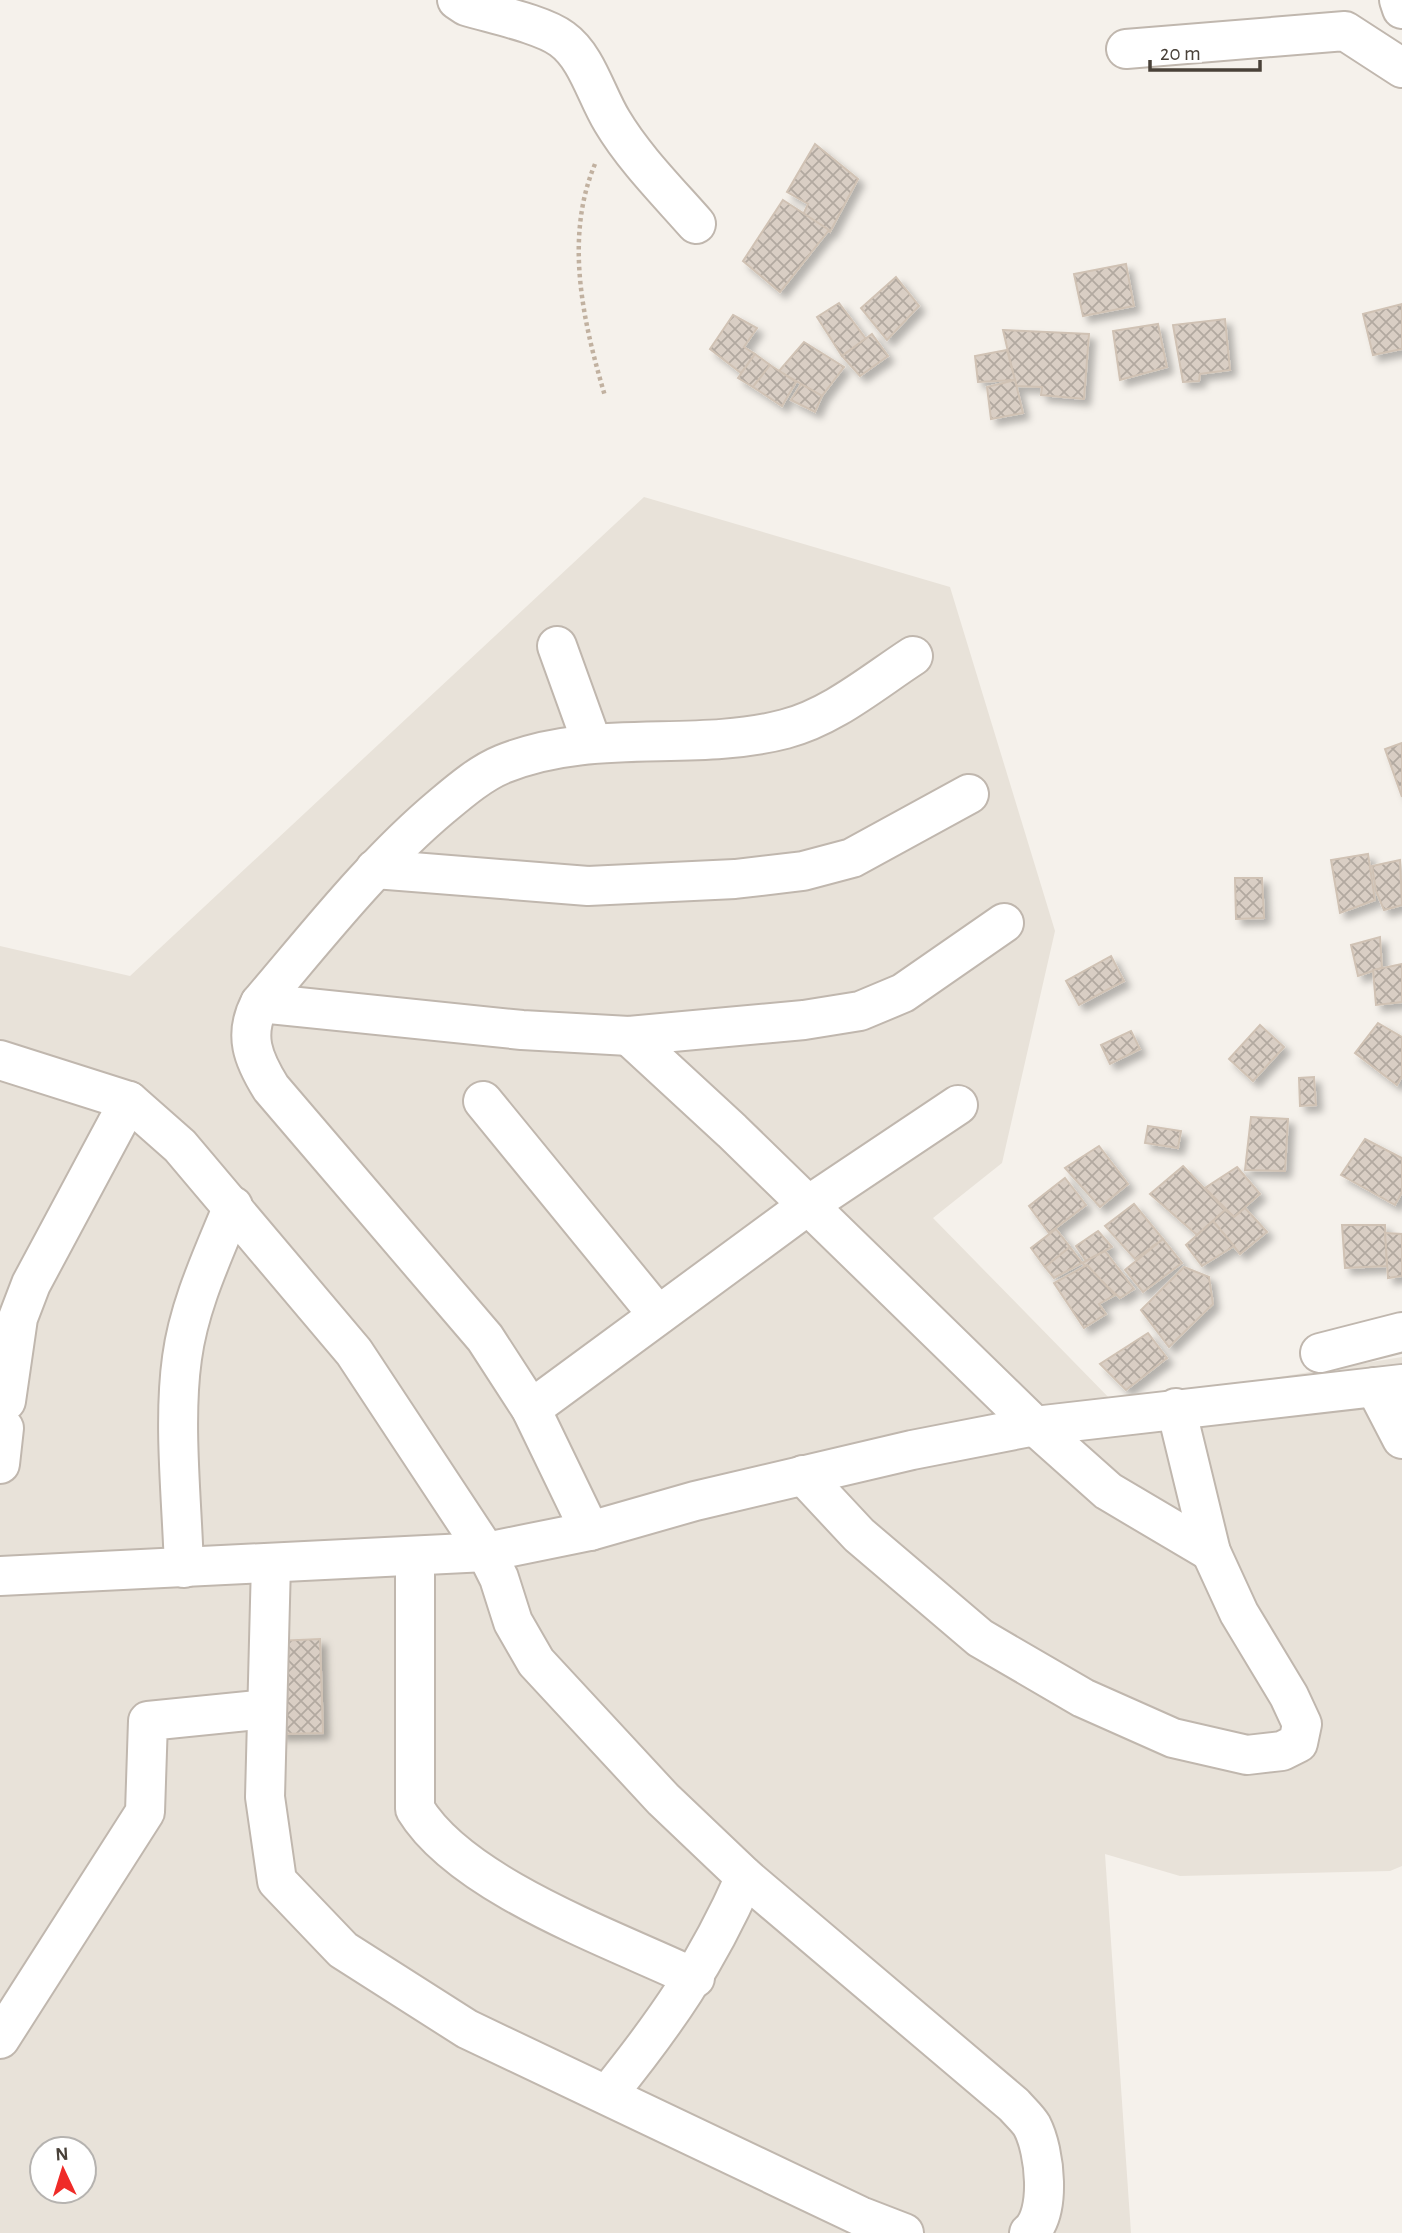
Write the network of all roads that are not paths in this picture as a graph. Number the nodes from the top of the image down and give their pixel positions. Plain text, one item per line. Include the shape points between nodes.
1 (457, 0) edge
2 (1399, 0) edge
3 (1402, 9) edge
4 (1126, 49) dead end
5 (1402, 68) edge
6 (696, 224) dead end
7 (556, 646) dead end
8 (913, 656) dead end
9 (592, 743) junction
10 (969, 794) dead end
11 (375, 869) junction
12 (1004, 923) dead end
13 (260, 1003) junction
14 (629, 1035) junction
15 (0, 1060) edge
16 (129, 1101) junction
17 (483, 1101) dead end
18 (958, 1105) dead end
19 (233, 1206) junction
20 (807, 1206) junction
21 (658, 1315) junction
22 (1402, 1332) edge
23 (1320, 1353) dead end
24 (1389, 1386) edge
25 (1176, 1408) junction
26 (531, 1409) junction
27 (1035, 1426) junction
28 (3, 1431) edge
29 (1402, 1439) edge
30 (803, 1475) junction
31 (590, 1531) junction
32 (486, 1552) junction
33 (1212, 1552) junction
34 (415, 1556) junction
35 (271, 1563) junction
36 (184, 1568) junction
37 (0, 1576) edge
38 (267, 1709) junction
39 (746, 1877) junction
40 (695, 1978) junction
41 (0, 2039) edge
42 (608, 2094) junction
43 (854, 2224) edge
44 (904, 2233) edge
45 (1029, 2233) edge

1 - 6 street via 562,39 578,57 612,122
2 - 3 street
4 - 5 street via 1345,31
7 - 9 street
8 - 9 street via 828,712 788,729 750,737
9 - 11 street via 549,749 501,765 463,789
10 - 11 street via 852,858 803,871 588,886
11 - 13 street
12 - 14 street via 903,993 860,1011 791,1022
13 - 14 street via 522,1030
13 - 26 street via 251,1020 250,1043 271,1088 485,1338
14 - 20 street
15 - 16 street
16 - 19 street via 180,1146
16 - 28 street via 18,1318
17 - 21 street
18 - 20 street
19 - 32 street via 354,1352
19 - 36 street via 193,1309 182,1358
20 - 21 street
20 - 27 street
21 - 26 street
22 - 23 street
24 - 25 street
24 - 29 street
25 - 27 street
25 - 33 street
26 - 31 street
27 - 30 street
27 - 33 street via 1108,1492
30 - 31 street
30 - 33 street via 859,1535 980,1639 1083,1699 1173,1738 1247,1755 1282,1751 1298,1743 1301,1724 1239,1613
31 - 32 street
32 - 34 street
32 - 39 street via 517,1631 536,1662 663,1799
34 - 35 street
34 - 40 street via 415,1809 428,1831 505,1889
35 - 36 street
35 - 38 street
36 - 37 street
38 - 41 street via 148,1721 145,1812
38 - 42 street via 265,1797 277,1881 343,1950 467,2029
39 - 40 street
39 - 45 street via 1014,2105 1031,2125 1040,2147 1044,2205
40 - 42 street
42 - 43 street
43 - 44 street

